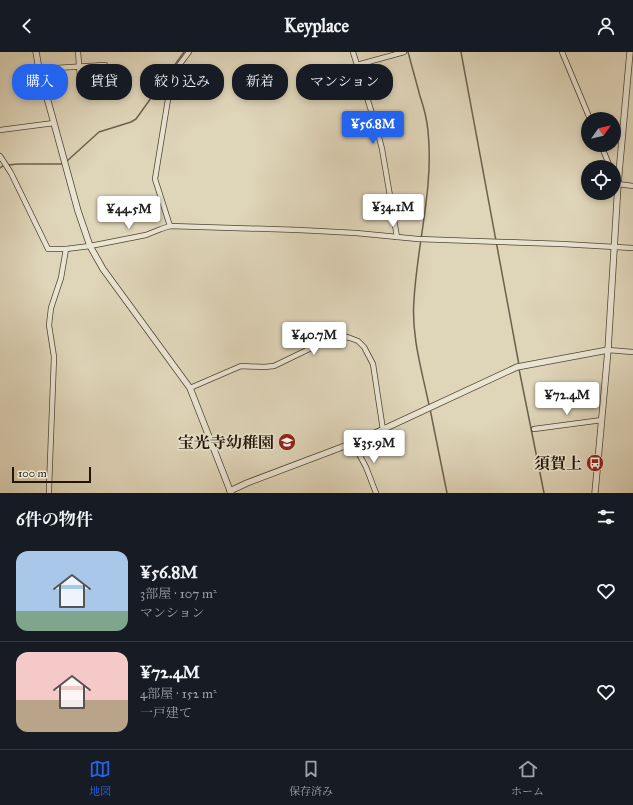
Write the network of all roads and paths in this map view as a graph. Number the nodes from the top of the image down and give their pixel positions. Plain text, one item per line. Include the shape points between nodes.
1 (36, 52) edge
2 (78, 52) edge
3 (189, 52) edge
4 (353, 52) edge
5 (404, 52) edge
6 (562, 52) edge
7 (630, 52) edge
8 (38, 64) edge
9 (79, 64) edge
10 (357, 64) edge
11 (361, 64) edge
12 (48, 100) edge
13 (367, 100) edge
14 (587, 112) edge
15 (54, 123) junction
16 (0, 130) edge
17 (0, 156) edge
18 (620, 160) edge
19 (621, 184) edge
20 (633, 186) edge
21 (617, 200) edge
22 (170, 226) junction
23 (397, 237) junction
24 (90, 246) junction
25 (614, 247) junction
26 (633, 248) edge
27 (66, 249) junction
28 (608, 350) junction
29 (633, 352) edge
30 (190, 388) junction
31 (602, 420) junction
32 (534, 429) dead end
33 (383, 430) junction
34 (358, 433) dead end
35 (362, 439) junction
36 (353, 443) junction
37 (228, 492) edge
38 (49, 493) edge
39 (376, 493) edge
40 (595, 493) edge

1 - 8 street
2 - 9 street
3 - 22 street via 174,72 171,81 156,179
4 - 10 street
5 - 11 street
6 - 14 street
7 - 18 street
12 - 15 street
13 - 23 street via 382,149
15 - 16 street
15 - 24 street
17 - 27 street via 48,249
19 - 20 street
21 - 25 street
22 - 23 street via 356,232
22 - 24 street via 146,235
23 - 25 street
24 - 27 street
24 - 30 street via 103,269
25 - 26 street
25 - 28 street
27 - 38 street via 49,325 54,356
28 - 29 street
28 - 31 street
28 - 33 street via 517,367
30 - 33 street via 241,366 274,366 334,337 343,336 358,341 373,364
30 - 37 street
31 - 32 street
31 - 40 street
33 - 35 street
34 - 35 street
35 - 36 street
36 - 37 street
36 - 39 street

